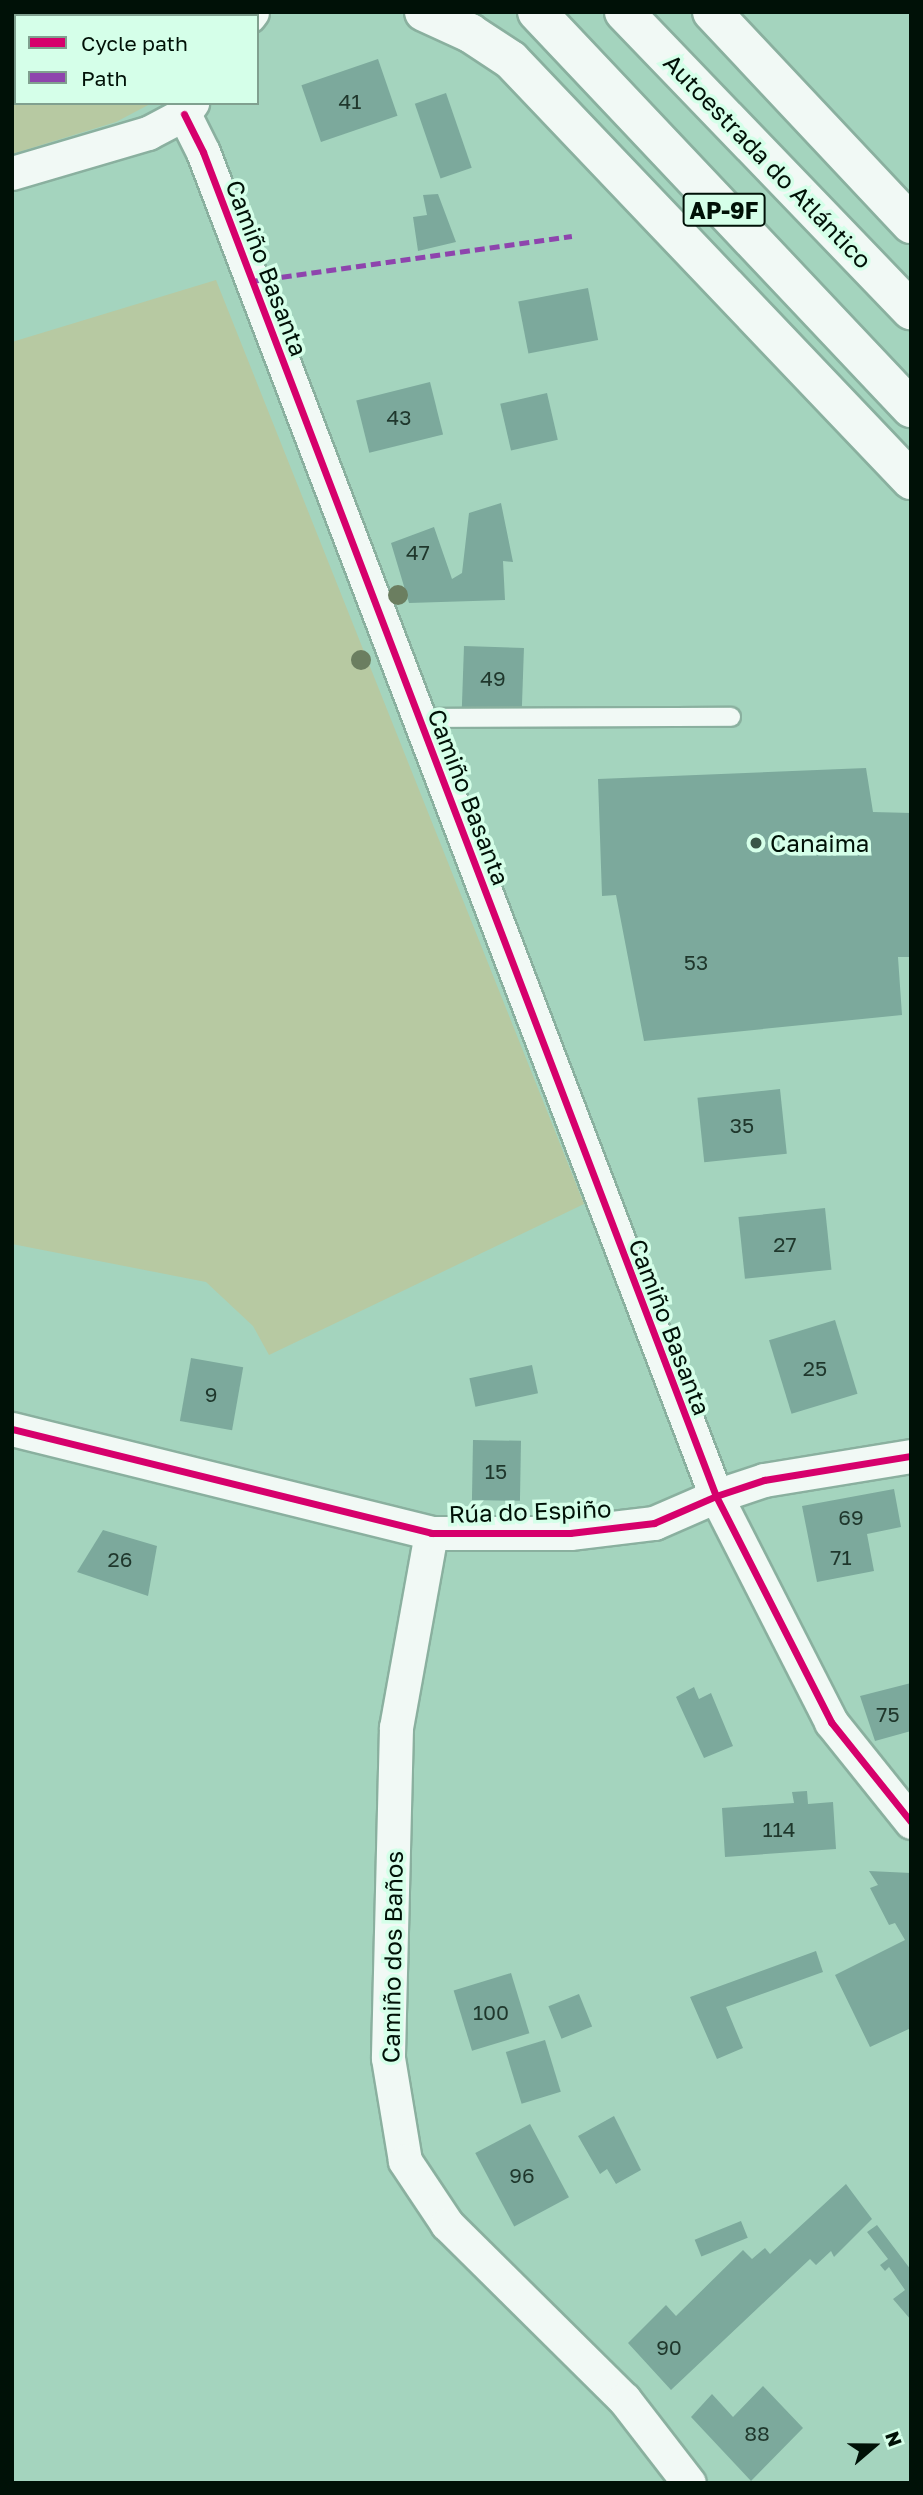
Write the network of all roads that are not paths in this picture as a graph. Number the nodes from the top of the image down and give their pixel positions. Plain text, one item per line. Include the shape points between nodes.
1 (424, 12) edge
2 (537, 12) edge
3 (624, 12) edge
4 (712, 12) edge
5 (188, 108) edge
6 (12, 173) edge
7 (911, 224) edge
8 (911, 310) edge
9 (911, 408) edge
10 (911, 480) edge
11 (731, 717) dead end
12 (417, 718) junction
13 (12, 1429) edge
14 (911, 1456) edge
15 (716, 1496) junction
16 (431, 1533) junction
17 (911, 1822) edge
18 (689, 2483) edge

1 - 10 highway via 470,33 511,60
2 - 9 highway, AP-9F
3 - 8 highway, Autoestrada do Atlántico / AP-9F
4 - 7 highway
5 - 6 street, Camiño Basanta via 148,133
5 - 12 street, Camiño Basanta
11 - 12 lane
12 - 15 street, Camiño Basanta
13 - 16 street, Rúa do Espiño
14 - 15 street, Rúa do Espiño via 764,1480
15 - 16 street, Rúa do Espiño via 654,1523 570,1533
15 - 17 street via 831,1722
16 - 18 street, Camiño dos Baños via 396,1727 388,2058 405,2161 447,2224 624,2399

